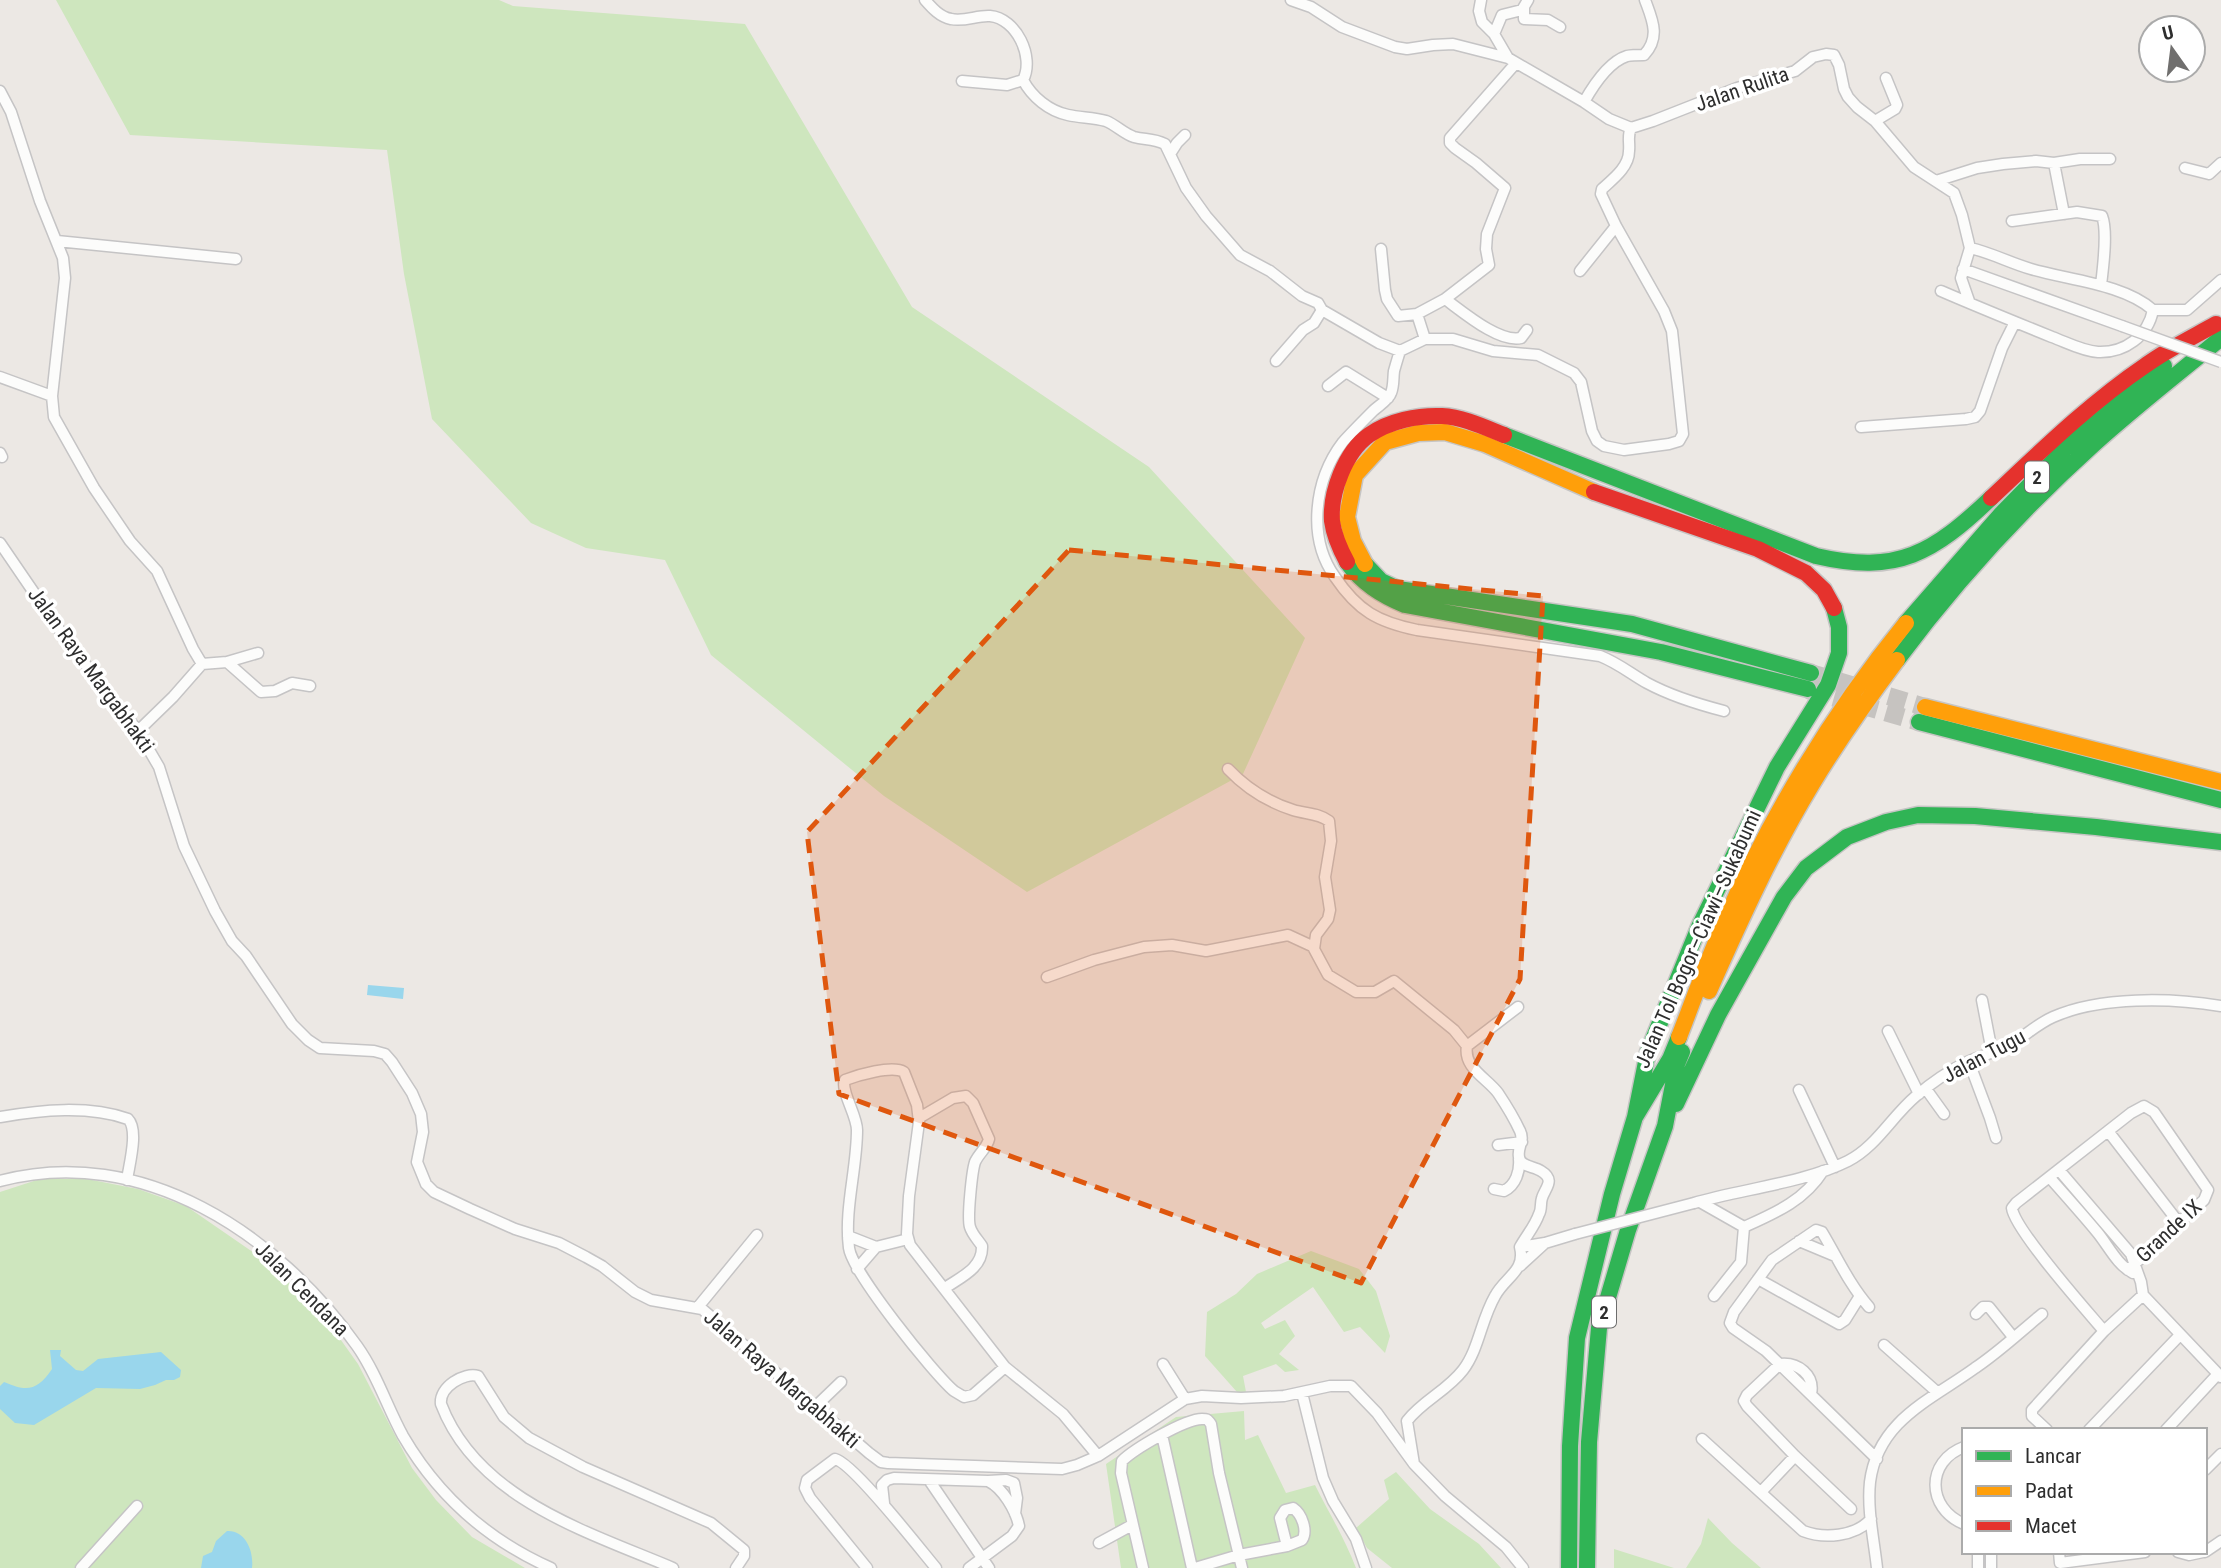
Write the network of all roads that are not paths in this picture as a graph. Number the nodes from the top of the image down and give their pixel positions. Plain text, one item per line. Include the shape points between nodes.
1 (925, 0) edge
2 (1291, 0) edge
3 (1481, 0) edge
4 (1645, 0) edge
5 (1526, 4) edge
6 (1560, 27) dead end
7 (1494, 34) junction
8 (1512, 61) junction
9 (1886, 78) dead end
10 (1023, 80) junction
11 (962, 81) dead end
12 (0, 91) edge
13 (1584, 102) junction
14 (1875, 121) junction
15 (1631, 128) junction
16 (1185, 135) dead end
17 (1170, 154) junction
18 (2110, 159) dead end
19 (2054, 163) junction
20 (2221, 163) edge
21 (2185, 168) dead end
22 (1936, 181) junction
23 (2064, 214) junction
24 (2012, 221) dead end
25 (1616, 226) junction
26 (57, 241) junction
27 (1970, 248) junction
28 (1381, 249) dead end
29 (236, 259) dead end
30 (1963, 269) junction
31 (1580, 271) dead end
32 (2221, 280) edge
33 (2101, 285) junction
34 (1941, 291) dead end
35 (1445, 299) junction
36 (1969, 301) junction
37 (1322, 310) junction
38 (2153, 310) junction
39 (1418, 314) junction
40 (2015, 322) junction
41 (2219, 327) edge
42 (1527, 330) dead end
43 (1424, 339) junction
44 (1400, 351) junction
45 (1276, 361) dead end
46 (2221, 362) edge
47 (0, 377) edge
48 (1328, 386) dead end
49 (52, 396) junction
50 (1388, 398) junction
51 (1861, 427) dead end
52 (0, 543) edge
53 (258, 653) dead end
54 (227, 662) junction
55 (202, 664) junction
56 (310, 686) dead end
57 (1724, 711) dead end
58 (138, 731) junction
59 (1228, 769) dead end
60 (2221, 782) edge
61 (2221, 800) edge
62 (2221, 842) edge
63 (1727, 931) junction
64 (1314, 947) junction
65 (1047, 976) dead end
66 (1982, 1000) dead end
67 (2221, 1006) edge
68 (1518, 1007) dead end
69 (1888, 1031) dead end
70 (1467, 1046) junction
71 (1992, 1052) junction
72 (1969, 1062) junction
73 (1799, 1090) dead end
74 (1922, 1091) junction
75 (1944, 1114) dead end
76 (0, 1117) edge
77 (1635, 1117) junction
78 (919, 1118) junction
79 (1665, 1126) junction
80 (2108, 1131) junction
81 (1996, 1138) dead end
82 (1522, 1142) junction
83 (1498, 1145) dead end
84 (1519, 1158) junction
85 (1835, 1167) junction
86 (1823, 1171) junction
87 (2054, 1174) junction
88 (127, 1180) junction
89 (0, 1181) edge
90 (1494, 1189) dead end
91 (1697, 1203) junction
92 (2179, 1223) junction
93 (1744, 1227) junction
94 (757, 1235) dead end
95 (848, 1237) junction
96 (908, 1238) junction
97 (1798, 1241) junction
98 (1545, 1243) junction
99 (876, 1247) junction
100 (1520, 1247) junction
101 (1835, 1256) junction
102 (1520, 1267) junction
103 (858, 1269) junction
104 (2133, 1269) junction
105 (1758, 1279) junction
106 (944, 1288) junction
107 (2143, 1295) junction
108 (1714, 1296) dead end
109 (1860, 1296) junction
110 (698, 1307) junction
111 (1869, 1307) dead end
112 (1976, 1314) dead end
113 (2042, 1314) dead end
114 (2104, 1331) junction
115 (2180, 1335) junction
116 (2013, 1338) junction
117 (1884, 1345) dead end
118 (1163, 1364) dead end
119 (1780, 1364) junction
120 (1005, 1367) junction
121 (2220, 1376) edge
122 (841, 1382) dead end
123 (1302, 1392) junction
124 (1937, 1392) junction
125 (1185, 1399) junction
126 (815, 1407) junction
127 (2045, 1428) edge
128 (2091, 1428) edge
129 (2168, 1428) edge
130 (1162, 1435) junction
131 (1702, 1439) dead end
132 (1962, 1448) edge
133 (2221, 1454) edge
134 (1098, 1455) junction
135 (1795, 1456) junction
136 (1877, 1459) junction
137 (1414, 1464) junction
138 (2207, 1468) edge
139 (929, 1480) junction
140 (988, 1481) junction
141 (1761, 1492) junction
142 (884, 1505) junction
143 (137, 1506) dead end
144 (1851, 1509) dead end
145 (1015, 1514) junction
146 (1871, 1519) junction
147 (1962, 1523) edge
148 (1132, 1525) junction
149 (1099, 1542) dead end
150 (1287, 1546) dead end
151 (2116, 1554) edge
152 (1239, 1555) junction
153 (982, 1557) junction
154 (2059, 1558) edge
155 (81, 1568) edge
156 (551, 1568) edge
157 (673, 1568) edge
158 (736, 1568) edge
159 (867, 1568) edge
160 (936, 1568) edge
161 (969, 1568) edge
162 (989, 1568) edge
163 (1143, 1568) edge
164 (1194, 1568) edge
165 (1242, 1568) edge
166 (1366, 1568) edge
167 (1523, 1568) edge
168 (1569, 1568) edge
169 (1587, 1568) edge
170 (1877, 1568) edge

1 - 10 street via 948,18 990,16 1006,23 1018,34 1024,49
2 - 8 street via 1342,27 1395,47 1453,44
3 - 7 street via 1481,20
4 - 13 street via 1653,21 1649,48 1644,55 1619,60
5 - 6 street via 1524,19 1548,20
5 - 7 street via 1502,15
7 - 8 street
8 - 13 street
8 - 35 street via 1450,138 1455,149 1505,188 1488,234 1489,265
9 - 14 street via 1897,105
10 - 11 street via 1007,85
10 - 17 street via 1036,98 1056,111 1098,119 1131,136 1158,140
12 - 26 street
13 - 15 street
14 - 15 street, Jalan Rulita via 1846,94 1838,61 1830,54 1813,57 1790,73
14 - 22 street, Jalan Rulita via 1914,167
15 - 25 street via 1627,163 1601,194
16 - 17 street
17 - 37 street via 1186,188 1240,255 1318,303
18 - 19 street
19 - 22 street via 1990,166
19 - 23 street
20 - 21 street via 2209,174
22 - 27 street, Jalan Rulita via 1954,193
23 - 24 street
23 - 33 street via 2103,218
25 - 31 street
25 - 43 street via 1672,331 1683,433 1679,441 1624,450 1604,446 1592,431 1581,382 1574,373 1538,355 1493,351 1453,339
26 - 29 street
26 - 49 street via 65,278
27 - 30 street
27 - 33 street via 2030,269
28 - 39 street via 1387,299 1398,316
30 - 36 street via 1961,278
30 - 46 street, bridge
32 - 38 street via 2187,310
33 - 38 street
34 - 36 street
35 - 39 street
35 - 42 street via 1511,339 1521,338
36 - 40 street
37 - 44 street
37 - 45 street
38 - 40 street via 2146,330 2124,348 2109,351 2090,351
39 - 43 street
40 - 51 street via 1975,417
41 - 63 highway, Jalan Tol Bogor–Ciawi–Sukabumi / 2 via 2066,448 1946,575 1881,654 1832,723 1806,779 1783,804
41 - 77 highway via 2163,354 2122,383 1967,519 1932,546 1894,562 1861,565 1816,556 1465,420 1437,415 1386,426 1366,437 1342,468 1333,511 1340,551 1364,583 1405,605 1809,681 1632,624 1428,595 1381,580 1363,561 1347,517 1355,475 1385,442 1445,432 1485,444 1588,490 1758,549 1806,573 1833,606 1839,653 1828,685 1777,767 1699,927 1648,1052
43 - 44 street
44 - 50 street
47 - 49 street
48 - 50 street via 1346,372
49 - 55 street via 54,417 83,470 130,541 158,571
50 - 57 street via 1343,443 1328,468 1317,510 1319,547 1326,565 1364,611 1417,630 1600,656 1694,704
52 - 58 street, Jalan Raya Margabhakti via 67,641
53 - 54 street
54 - 55 street
54 - 56 street via 261,692 292,683
55 - 58 street
58 - 110 street, Jalan Raya Margabhakti via 159,767 184,846 215,911 292,1024 320,1048 385,1054 412,1093 421,1114 417,1162 423,1181 440,1195 506,1226 564,1246 651,1300
59 - 64 street via 1251,790 1274,802 1329,821 1325,877 1330,910
60 - 61 highway via 1922,715
62 - 79 highway via 1975,816 1918,815 1847,837 1806,868 1784,897 1718,1015
63 - 77 highway, Jalan Tol Bogor–Ciawi–Sukabumi / 2 via 1670,1059
63 - 79 highway, Jalan Tol Bogor–Ciawi–Sukabumi / 2 via 1677,1064
64 - 65 street via 1288,935 1206,951 1172,945 1144,947
64 - 70 street via 1328,975 1342,985 1367,993 1394,981
66 - 71 street
67 - 71 street, Jalan Tugu via 2143,1001 2070,1010
68 - 70 street
69 - 74 street
70 - 82 street via 1469,1062 1499,1094
71 - 72 street, Jalan Tugu
72 - 74 street, Jalan Tugu
72 - 81 street
73 - 85 street
74 - 75 street
74 - 85 street, Jalan Tugu via 1861,1153
76 - 88 street via 58,1110 128,1119 134,1131
77 - 168 highway, Jalan Tol Bogor–Ciawi–Sukabumi / 2 via 1577,1338
78 - 95 street via 900,1069 843,1082 858,1130
78 - 96 street
78 - 106 street via 953,1098 966,1096 989,1139 975,1163 970,1212 970,1227 982,1249 980,1259
79 - 169 highway, Jalan Tol Bogor–Ciawi–Sukabumi / 2 via 1599,1328 1589,1442
80 - 87 street
80 - 92 street
80 - 92 street, Grande IX via 2141,1107 2150,1108 2208,1190 2204,1200
82 - 83 street
82 - 84 street
84 - 90 street via 1514,1184 1504,1191
84 - 100 street via 1542,1172 1549,1185 1539,1216
85 - 86 street, Jalan Tugu
86 - 91 street, Jalan Tugu
86 - 93 street via 1794,1202
87 - 104 street
87 - 114 street via 2013,1206 2013,1216
88 - 89 street, Jalan Cendana via 45,1172
88 - 156 street, Jalan Cendana via 154,1186 213,1213 289,1270 358,1347 403,1435 443,1492 485,1531
91 - 93 street
91 - 98 street, Jalan Tugu, bridge
92 - 104 street, Grande IX
93 - 108 street via 1741,1262
94 - 110 street
95 - 99 street
95 - 103 street
96 - 99 street
96 - 106 street
97 - 101 street
97 - 101 street via 1819,1230
97 - 105 street via 1772,1260
98 - 100 street
98 - 102 street
99 - 103 street
100 - 102 street
101 - 109 street
102 - 137 street via 1494,1297 1462,1371 1407,1421
103 - 120 street via 954,1391 973,1395
104 - 107 street
105 - 109 street via 1839,1325
105 - 119 street via 1730,1323
106 - 120 street
107 - 114 street
107 - 115 street
109 - 111 street
110 - 126 street, Jalan Raya Margabhakti
112 - 116 street via 1989,1307
113 - 116 street
114 - 127 street via 2032,1410
115 - 121 street
115 - 128 street
116 - 124 street
117 - 124 street
118 - 125 street
119 - 135 street via 1744,1401
119 - 136 street
120 - 134 street via 1063,1413
121 - 129 street
122 - 126 street
123 - 125 street
123 - 137 street via 1351,1386
123 - 166 street via 1323,1478 1355,1536
124 - 136 street via 1894,1427
125 - 134 street, Jalan Raya Margabhakti
126 - 134 street, Jalan Raya Margabhakti via 881,1462 896,1465 1055,1469
130 - 148 street via 1122,1461
130 - 152 street via 1195,1420 1210,1422
130 - 164 street
131 - 141 street
132 - 147 street via 1941,1464 1935,1488 1945,1512
133 - 138 street
135 - 141 street
135 - 144 street
136 - 146 street via 1870,1483
137 - 167 street
139 - 140 street
139 - 142 street via 887,1480 881,1487
139 - 153 street
140 - 145 street
140 - 145 street via 1014,1483
141 - 146 street via 1808,1533 1852,1532
142 - 159 street via 838,1459 805,1483 810,1498
142 - 160 street
143 - 155 street
145 - 153 street via 1015,1533
146 - 170 street
148 - 149 street
148 - 163 street
150 - 152 street
151 - 154 street
152 - 164 street
152 - 165 street
153 - 161 street
153 - 162 street
157 - 158 street via 553,1515 513,1492 483,1466 459,1436 441,1404 443,1391 465,1376 478,1376 504,1416 529,1438 715,1525 744,1550

